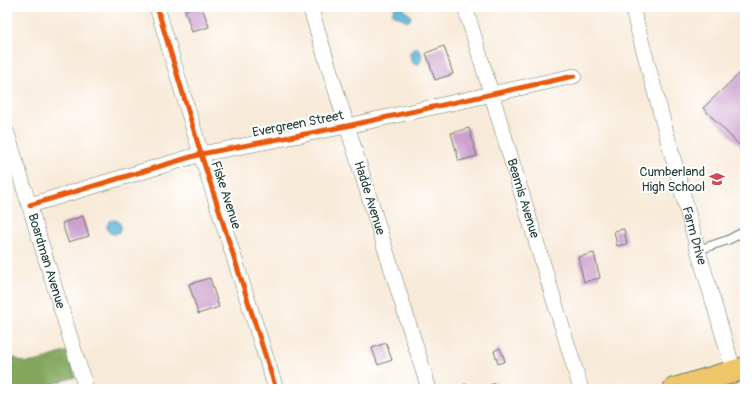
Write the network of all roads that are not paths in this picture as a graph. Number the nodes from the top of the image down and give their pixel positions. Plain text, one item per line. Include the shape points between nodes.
1 (157, 7) edge
2 (310, 7) edge
3 (465, 7) edge
4 (632, 7) edge
5 (574, 76) dead end
6 (492, 94) junction
7 (347, 126) junction
8 (7, 133) edge
9 (201, 154) junction
10 (30, 205) junction
11 (745, 231) edge
12 (698, 250) junction
13 (740, 370) edge
14 (86, 389) edge
15 (276, 389) edge
16 (429, 389) edge
17 (581, 389) edge
18 (674, 389) edge

1 - 9 street, Fiske Avenue
2 - 7 street, Hadde Avenue
3 - 6 street, Beamis Avenue
4 - 12 street, Farm Drive
5 - 6 street, Evergreen Street
6 - 7 street, Evergreen Street
6 - 17 street, Beamis Avenue
7 - 9 street, Evergreen Street
7 - 16 street, Hadde Avenue
8 - 10 street, Boardman Avenue
9 - 10 street, Evergreen Street
9 - 15 street, Fiske Avenue
10 - 14 street, Boardman Avenue
11 - 12 lane
12 - 13 street, Farm Drive
13 - 18 main road

